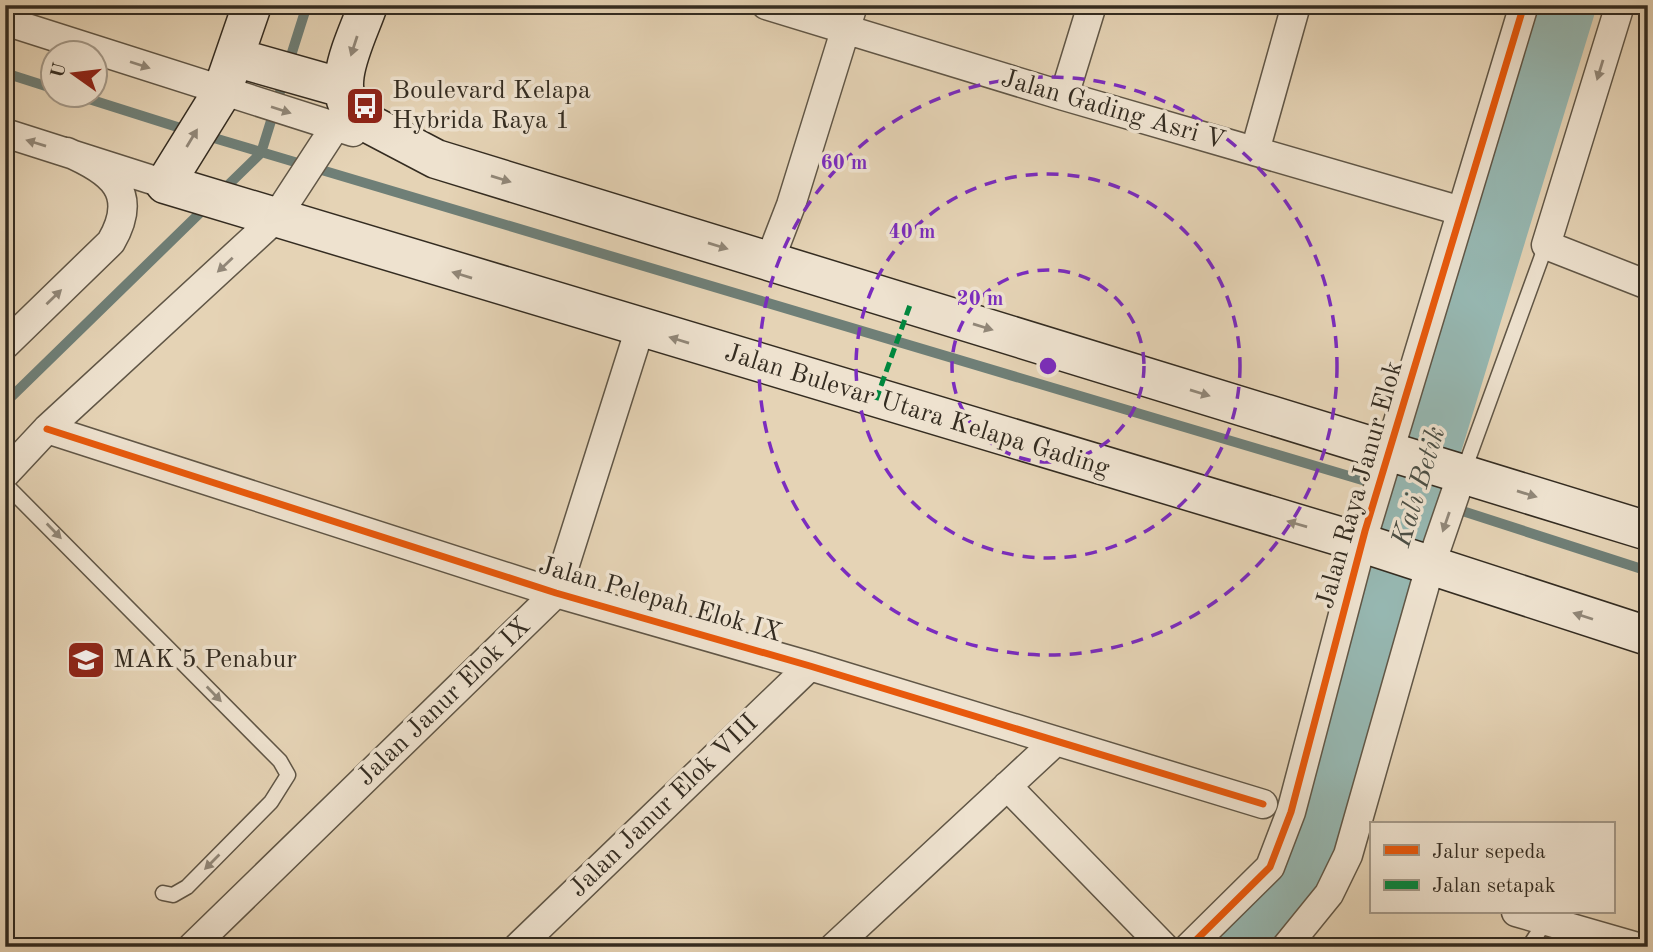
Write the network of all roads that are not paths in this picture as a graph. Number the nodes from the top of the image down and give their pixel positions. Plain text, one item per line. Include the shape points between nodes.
1 (252, 5) edge
2 (368, 5) edge
3 (765, 5) edge
4 (1092, 5) edge
5 (1296, 5) edge
6 (1524, 5) edge
7 (1620, 5) edge
8 (849, 17) edge
9 (5, 21) edge
10 (235, 84) junction
11 (343, 88) junction
12 (1064, 96) junction
13 (327, 131) junction
14 (5, 133) edge
15 (1255, 151) junction
16 (67, 152) junction
17 (436, 159) junction
18 (174, 182) junction
19 (272, 211) junction
20 (1461, 211) junction
21 (1546, 245) junction
22 (769, 262) junction
23 (1648, 285) edge
24 (640, 328) junction
25 (5, 345) edge
26 (47, 429) junction
27 (1391, 458) junction
28 (5, 474) edge
29 (1455, 477) junction
30 (5, 484) edge
31 (1648, 531) edge
32 (1365, 540) junction
33 (1428, 563) junction
34 (556, 593) junction
35 (1648, 636) edge
36 (810, 666) junction
37 (1056, 741) junction
38 (1007, 786) junction
39 (1263, 804) dead end
40 (163, 893) dead end
41 (1519, 914) edge
42 (192, 947) edge
43 (518, 947) edge
44 (834, 947) edge
45 (1164, 947) edge
46 (1189, 947) edge
47 (1286, 947) edge
48 (1637, 947) edge

1 - 10 main road
2 -> 11 main road
3 - 8 street, Jalan Gading Asri V
4 - 12 street
5 - 15 street
6 - 20 street, Jalan Raya Janur Elok
7 -> 21 street
8 - 12 street, Jalan Gading Asri V
8 - 22 street
9 -> 10 street
10 - 11 main road via 307,78
10 -> 13 street
18 -> 10 main road
11 - 17 main road via 349,110 358,118
12 - 15 street, Jalan Gading Asri V
13 - 17 street
13 - 19 street
16 -> 14 street
15 - 20 street, Jalan Gading Asri V
16 - 18 street
25 -> 16 street via 111,242 120,225 123,199 115,183 95,164
17 -> 22 main road
18 - 19 main road, Jalan Bulevar Utara Kelapa Gading
24 -> 19 main road, Jalan Bulevar Utara Kelapa Gading
19 -> 26 street
20 - 27 street, Jalan Raya Janur Elok
21 - 23 street
21 - 29 lane
22 -> 27 main road
32 -> 24 main road, Jalan Bulevar Utara Kelapa Gading
24 - 34 street, Jalan Janur Elok IX
26 - 28 street
26 - 34 street, Jalan Pelepah Elok IX
27 - 29 main road
27 - 32 street, Jalan Raya Janur Elok
29 -> 31 main road
29 -> 33 street
30 -> 40 lane via 281,761 288,775 271,802 187,887 173,895
32 - 33 main road, Jalan Bulevar Utara Kelapa Gading
32 - 46 street, Jalan Raya Janur Elok via 1291,812 1270,867
35 -> 33 main road, Jalan Bulevar Utara Kelapa Gading
33 - 47 street via 1348,855 1329,894
34 - 36 street, Jalan Pelepah Elok IX
34 - 42 street, Jalan Janur Elok IX
36 - 37 street, Jalan Pelepah Elok IX
36 - 43 street, Jalan Janur Elok VIII
37 - 38 street
37 - 39 street, Jalan Pelepah Elok IX
38 - 44 street
38 - 45 street
41 - 48 street via 1540,931

